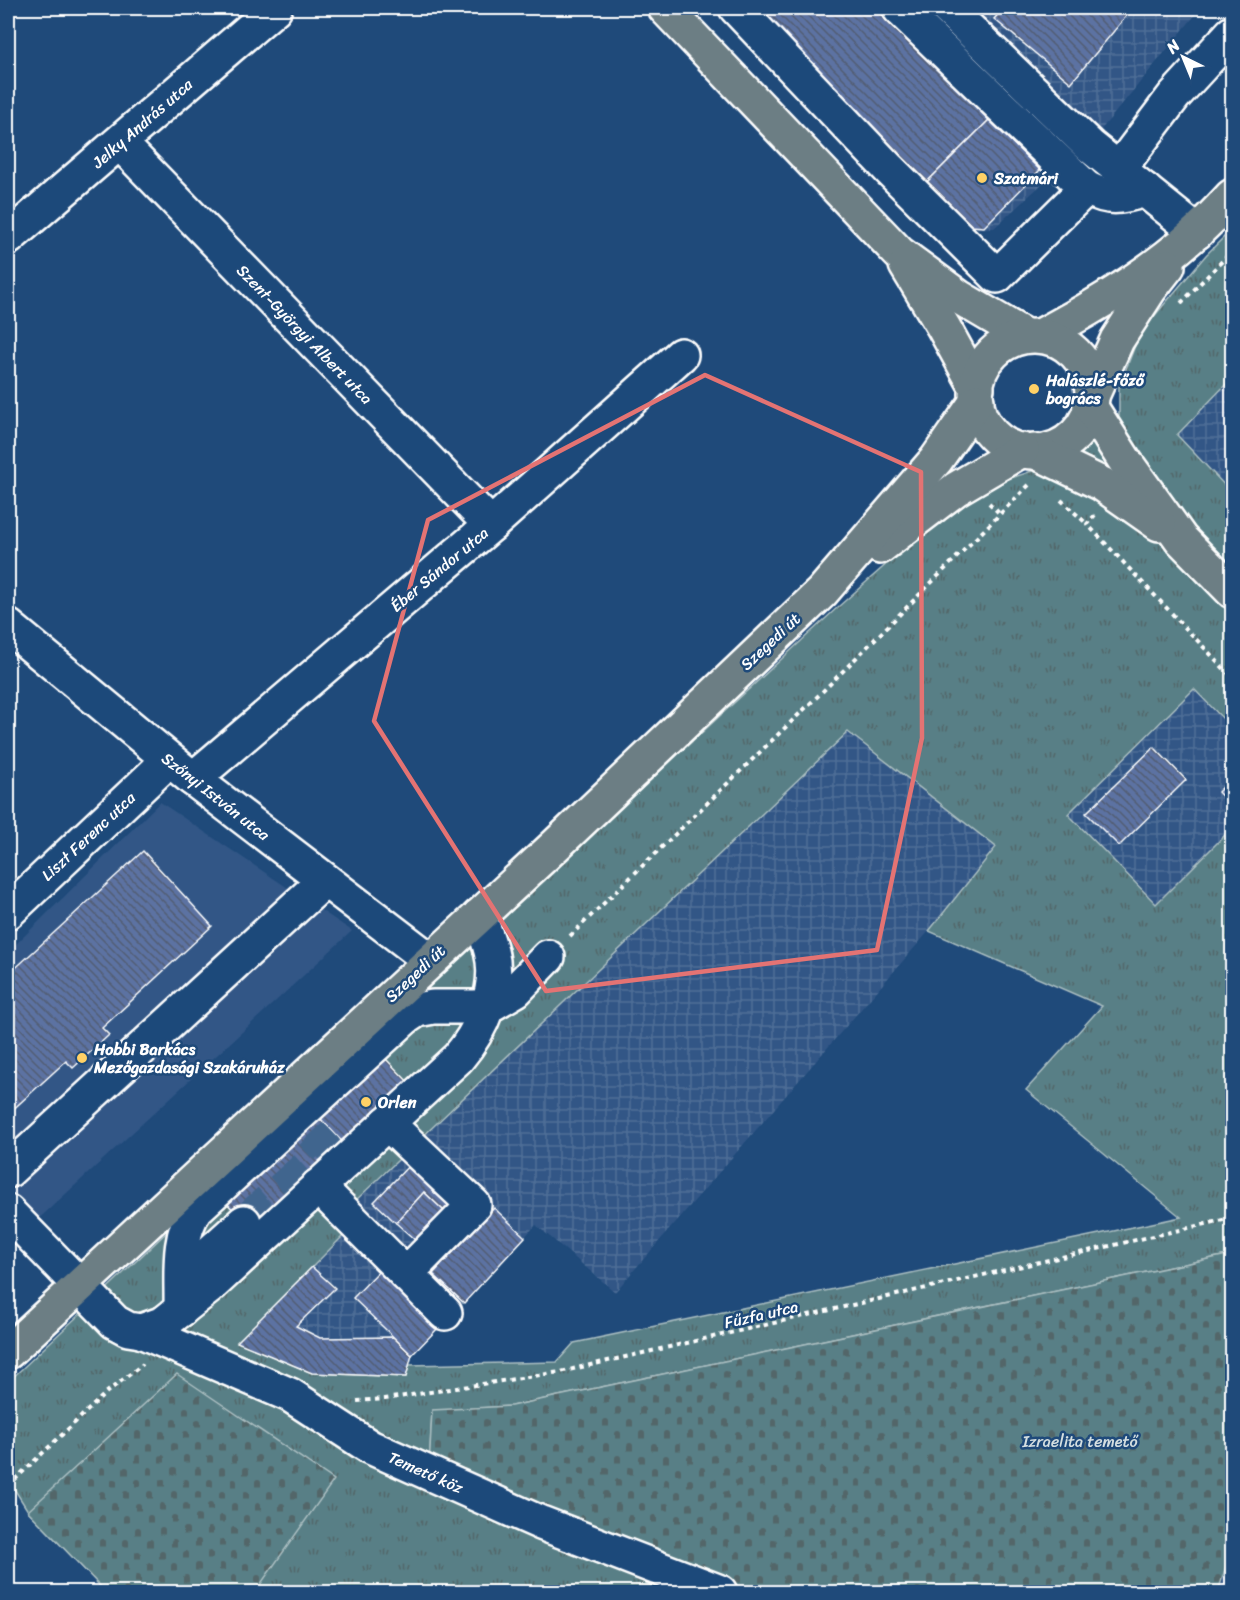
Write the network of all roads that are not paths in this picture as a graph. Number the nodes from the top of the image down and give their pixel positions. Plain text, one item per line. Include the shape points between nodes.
1 (275, 8) edge
2 (666, 8) edge
3 (736, 8) edge
4 (899, 8) edge
5 (947, 8) edge
6 (1233, 33) edge
7 (120, 143) junction
8 (1119, 168) junction
9 (1086, 188) junction
10 (1145, 190) junction
11 (1233, 196) edge
12 (1194, 234) junction
13 (8, 238) edge
14 (899, 254) junction
15 (1032, 336) junction
16 (681, 355) dead end
17 (977, 394) junction
18 (1091, 401) junction
19 (1028, 451) junction
20 (491, 525) junction
21 (1181, 539) junction
22 (1233, 591) edge
23 (822, 592) junction
24 (8, 626) edge
25 (181, 769) junction
26 (325, 880) junction
27 (8, 912) edge
28 (478, 916) junction
29 (548, 957) dead end
30 (430, 960) junction
31 (487, 1007) junction
32 (387, 1123) junction
33 (8, 1171) edge
34 (318, 1186) junction
35 (8, 1212) edge
36 (244, 1222) tunnel mouth
37 (406, 1274) junction
38 (78, 1286) junction
39 (181, 1294) junction
40 (446, 1313) dead end
41 (141, 1331) junction
42 (8, 1352) edge
43 (720, 1593) edge

1 - 7 street, Jelky András utca
2 - 14 main road
3 - 9 street via 997,276
4 - 9 street
5 - 8 street via 1090,146
6 - 8 street via 1174,96
7 - 13 street, Jelky András utca
7 - 20 street, Szent-Györgyi Albert utca
8 - 10 street
9 - 10 street via 1102,196 1116,197
10 - 12 street
11 - 12 main road
12 - 15 main road via 1097,305
12 - 18 main road via 1150,289 1117,340
14 - 15 main road via 958,297
14 - 17 main road via 944,328
15 - 17 main road via 1005,344 991,355 982,369
15 - 18 main road via 1059,341 1081,360 1088,371
16 - 20 street, Éber Sándor utca
17 - 19 main road via 979,412 995,436 1008,446
17 - 23 main road via 936,460
18 - 19 main road via 1074,436 1053,448
18 - 21 main road via 1125,460
19 - 21 main road via 1102,484
19 - 23 main road via 956,489
20 - 25 street, Éber Sándor utca
21 - 22 main road
23 - 28 main road, Szegedi út
24 - 25 street, Szőnyi István utca
25 - 26 street, Szőnyi István utca
25 - 27 street, Liszt Ferenc utca
26 - 30 street, Szőnyi István utca
26 - 33 street
28 - 30 main road, Szegedi út
28 - 31 street via 492,951 494,971
29 - 31 street via 516,990
30 - 38 main road, Szegedi út
31 - 32 street via 480,1029 464,1050
31 - 39 street via 432,1007 405,1018 299,1121 196,1209 184,1233
32 - 34 street
32 - 37 street via 474,1206
34 - 37 street
34 - 39 street via 208,1288
35 - 38 street, Temető köz
36 - 39 street
37 - 40 street
38 - 41 street, Temető köz via 114,1322
38 - 42 main road, Szegedi út
39 - 41 street via 164,1323
41 - 43 street, Temető köz via 290,1395 370,1447 541,1523

